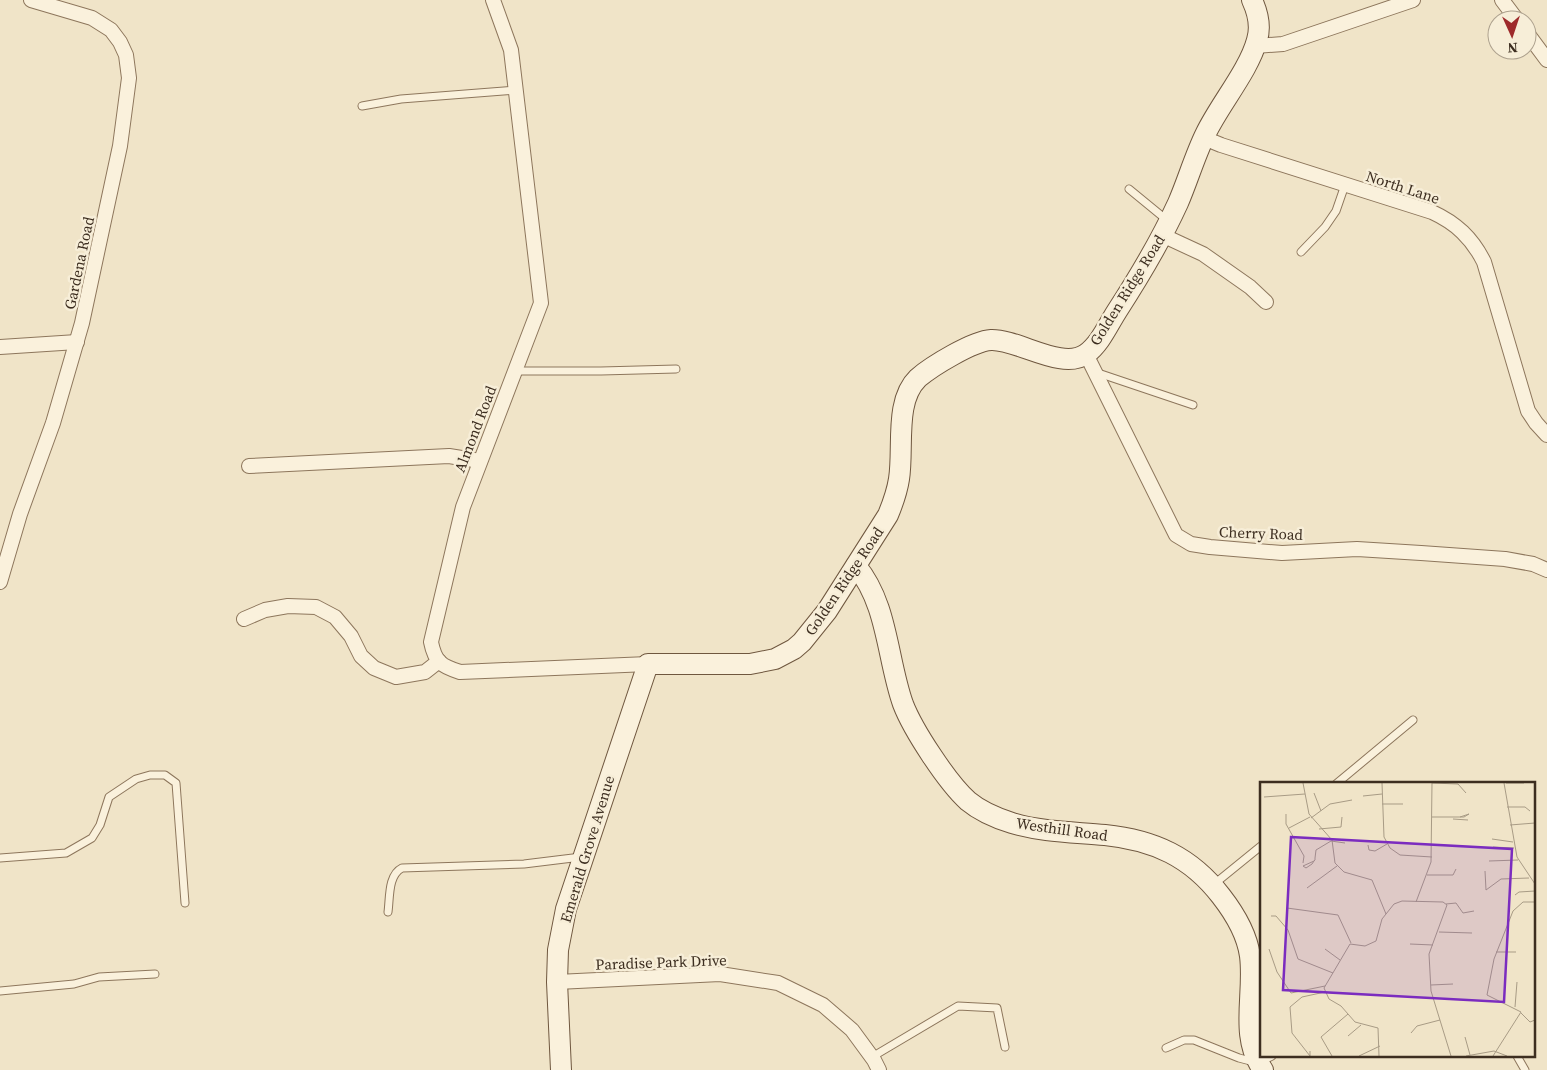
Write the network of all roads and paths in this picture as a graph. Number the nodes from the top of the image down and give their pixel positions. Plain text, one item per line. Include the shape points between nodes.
1 (31, 0) edge
2 (493, 0) edge
3 (1413, 0) edge
4 (1255, 2) edge
5 (1255, 46) junction
6 (1537, 46) edge
7 (1547, 60) edge
8 (516, 90) junction
9 (362, 106) dead end
10 (1204, 138) junction
11 (1345, 185) junction
12 (1129, 188) dead end
13 (1165, 228) junction
14 (1301, 252) dead end
15 (1266, 302) dead end
16 (77, 342) junction
17 (0, 347) edge
18 (1086, 354) junction
19 (676, 368) dead end
20 (515, 371) junction
21 (1095, 372) junction
22 (1193, 405) dead end
23 (1547, 435) edge
24 (480, 462) junction
25 (249, 466) dead end
26 (856, 566) junction
27 (1547, 570) edge
28 (0, 582) edge
29 (244, 619) dead end
30 (439, 661) junction
31 (648, 664) junction
32 (1413, 720) dead end
33 (1338, 782) edge
34 (1260, 847) edge
35 (583, 856) junction
36 (0, 858) edge
37 (1213, 885) junction
38 (185, 903) dead end
39 (388, 912) dead end
40 (155, 974) dead end
41 (557, 982) junction
42 (0, 991) edge
43 (1005, 1047) dead end
44 (1166, 1048) dead end
45 (872, 1057) junction
46 (1260, 1058) edge
47 (1518, 1058) edge
48 (1264, 1063) edge
49 (562, 1070) edge
50 (879, 1070) edge
51 (1525, 1070) edge

1 - 16 street, Gardena Road via 80,14 107,27 120,42 128,67 120,146
2 - 8 street, Almond Road via 511,50
3 - 5 street via 1283,44
4 - 5 street, Golden Ridge Road via 1259,29
5 - 10 street, Golden Ridge Road
6 - 7 street
8 - 9 lane via 410,98
8 - 20 street, Almond Road via 541,303
10 - 11 street, North Lane
10 - 13 street, Golden Ridge Road
11 - 14 lane via 1336,211
11 - 23 street, North Lane via 1432,212 1454,224 1477,247 1528,411
12 - 13 lane
13 - 15 street via 1250,287
13 - 18 street, Golden Ridge Road via 1108,326
16 - 17 street
16 - 28 street, Gardena Road
18 - 21 street, Cherry Road
18 - 26 street, Golden Ridge Road via 1064,359 990,340 966,348 918,378 907,393 904,405 899,480 893,503
19 - 20 lane
20 - 24 street, Almond Road
21 - 22 lane
21 - 27 street, Cherry Road via 1176,535 1191,544 1282,553 1357,549 1505,559
24 - 25 street via 448,456
24 - 30 street, Almond Road via 462,507 431,642
26 - 31 street, Golden Ridge Road via 827,612 802,642 785,654 750,664
26 - 37 street, Westhill Road via 872,593 909,716 940,768 968,801 986,813 1024,826 1108,835 1156,845 1182,859
29 - 30 street via 265,610 316,606 335,617 361,656 374,668 396,677 425,672
30 - 31 street via 443,667 460,672
31 - 35 street, Emerald Grove Avenue
32 - 33 lane
34 - 37 lane
35 - 39 lane via 524,864 402,868 393,877
35 - 41 street, Emerald Grove Avenue via 566,909 558,950
36 - 38 lane via 66,853 92,838 109,797 136,779 164,775 176,783
37 - 46 street, Westhill Road via 1240,924 1248,944 1251,978 1249,1030 1252,1047
40 - 42 lane
41 - 45 street, Paradise Park Drive via 720,974 778,983 823,1004 852,1030
41 - 49 street, Emerald Grove Avenue
43 - 45 lane via 997,1008 958,1006
44 - 48 lane via 1184,1040 1194,1040 1239,1058
45 - 50 street, Paradise Park Drive
47 - 51 lane

